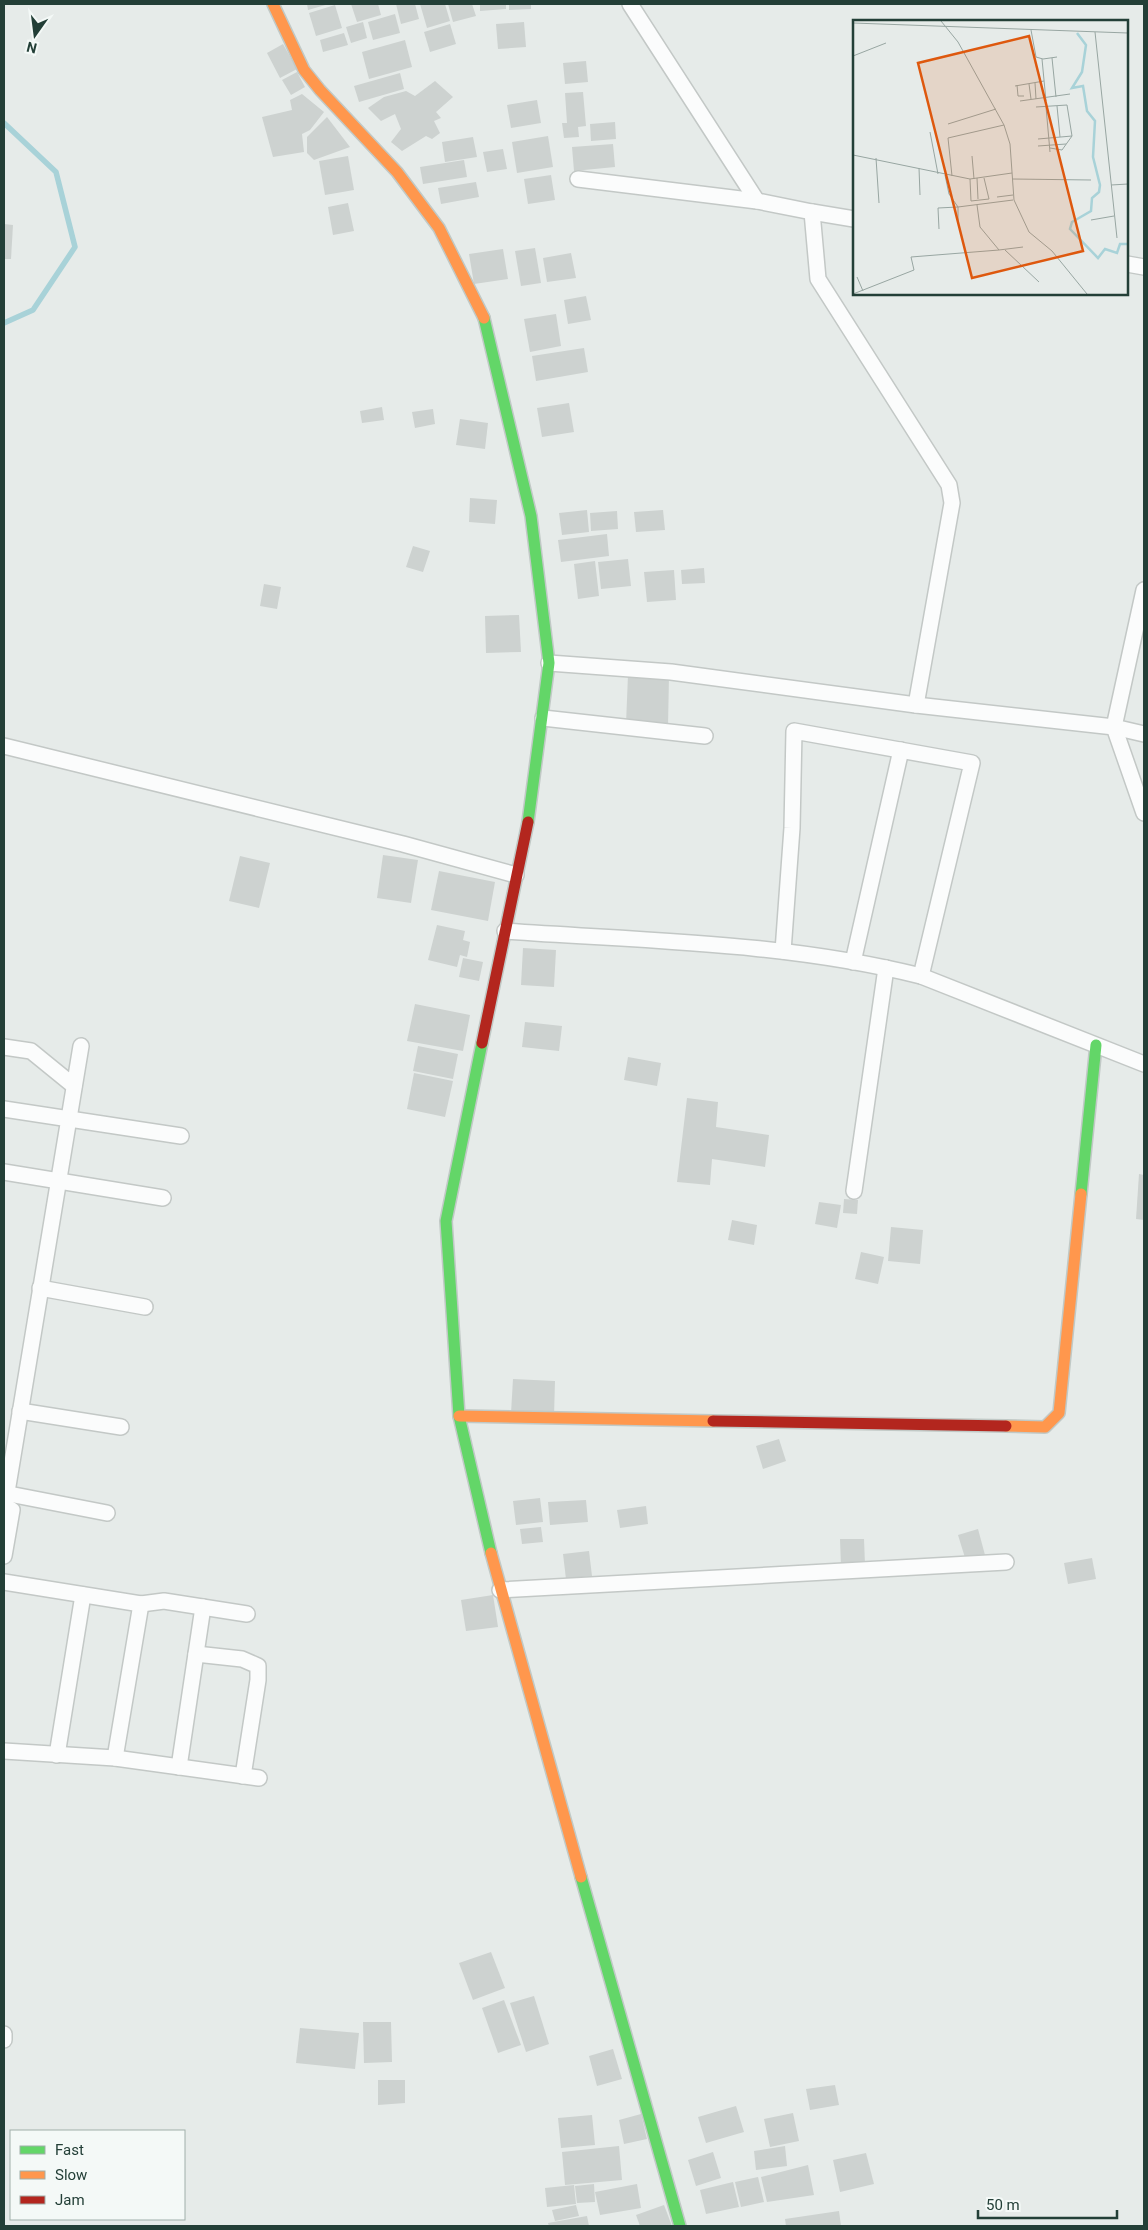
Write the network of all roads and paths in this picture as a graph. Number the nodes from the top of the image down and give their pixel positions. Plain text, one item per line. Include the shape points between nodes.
1 (273, 4) edge
2 (630, 4) edge
3 (578, 179) dead end
4 (758, 201) junction
5 (812, 212) junction
6 (853, 219) edge
7 (1128, 264) edge
8 (1144, 267) edge
9 (1144, 590) edge
10 (549, 663) junction
11 (916, 705) junction
12 (543, 718) junction
13 (1114, 727) junction
14 (1144, 734) edge
15 (705, 736) dead end
16 (4, 746) edge
17 (901, 750) junction
18 (1144, 813) edge
19 (516, 875) junction
20 (505, 931) junction
21 (783, 951) junction
22 (853, 962) junction
23 (886, 968) junction
24 (921, 976) junction
25 (1096, 1045) junction
26 (81, 1046) dead end
27 (4, 1047) edge
28 (1144, 1064) edge
29 (74, 1086) junction
30 (4, 1109) edge
31 (68, 1119) junction
32 (181, 1136) dead end
33 (4, 1172) edge
34 (58, 1181) junction
35 (854, 1191) dead end
36 (164, 1198) dead end
37 (40, 1288) junction
38 (145, 1307) dead end
39 (20, 1411) junction
40 (459, 1416) junction
41 (120, 1427) dead end
42 (5, 1499) edge
43 (108, 1513) dead end
44 (4, 1556) edge
45 (1006, 1562) dead end
46 (4, 1582) edge
47 (500, 1590) junction
48 (83, 1595) junction
49 (141, 1604) junction
50 (203, 1607) junction
51 (246, 1614) dead end
52 (196, 1654) junction
53 (4, 1752) edge
54 (57, 1755) junction
55 (115, 1758) junction
56 (179, 1767) junction
57 (244, 1776) junction
58 (259, 1778) dead end
59 (4, 2034) edge
60 (4, 2040) edge
61 (680, 2226) edge

1 - 10 street via 304,70 397,172 440,228 483,315 531,516
2 - 4 street
3 - 4 street
4 - 5 street
5 - 6 street
5 - 11 street via 818,278 949,484 952,503
7 - 8 street
9 - 13 street
10 - 11 street via 670,672
10 - 12 street
11 - 13 street
12 - 15 street
12 - 19 street via 531,805
13 - 14 street
13 - 18 street
16 - 19 street
17 - 21 street via 794,731 792,828
17 - 22 street
17 - 24 street via 972,763
19 - 20 street
20 - 21 street
20 - 40 street via 446,1221
21 - 22 street
22 - 23 street
23 - 24 street
23 - 35 street
24 - 25 street
25 - 28 street
25 - 40 street via 1059,1413 1045,1427
26 - 29 street
27 - 29 street via 31,1051
29 - 31 street
30 - 31 street
31 - 32 street
31 - 34 street
33 - 34 street
34 - 36 street
34 - 37 street
37 - 38 street
37 - 39 street
39 - 41 street
39 - 42 street
40 - 47 street
42 - 43 street
42 - 44 street via 12,1510
45 - 47 street
46 - 48 street
47 - 61 street
48 - 49 street
48 - 54 street
49 - 50 street via 164,1601
49 - 55 street
50 - 51 street
50 - 52 street
52 - 56 street
52 - 57 street via 242,1660 258,1666
53 - 54 street
54 - 55 street
55 - 56 street
56 - 57 street
57 - 58 street
59 - 60 street

